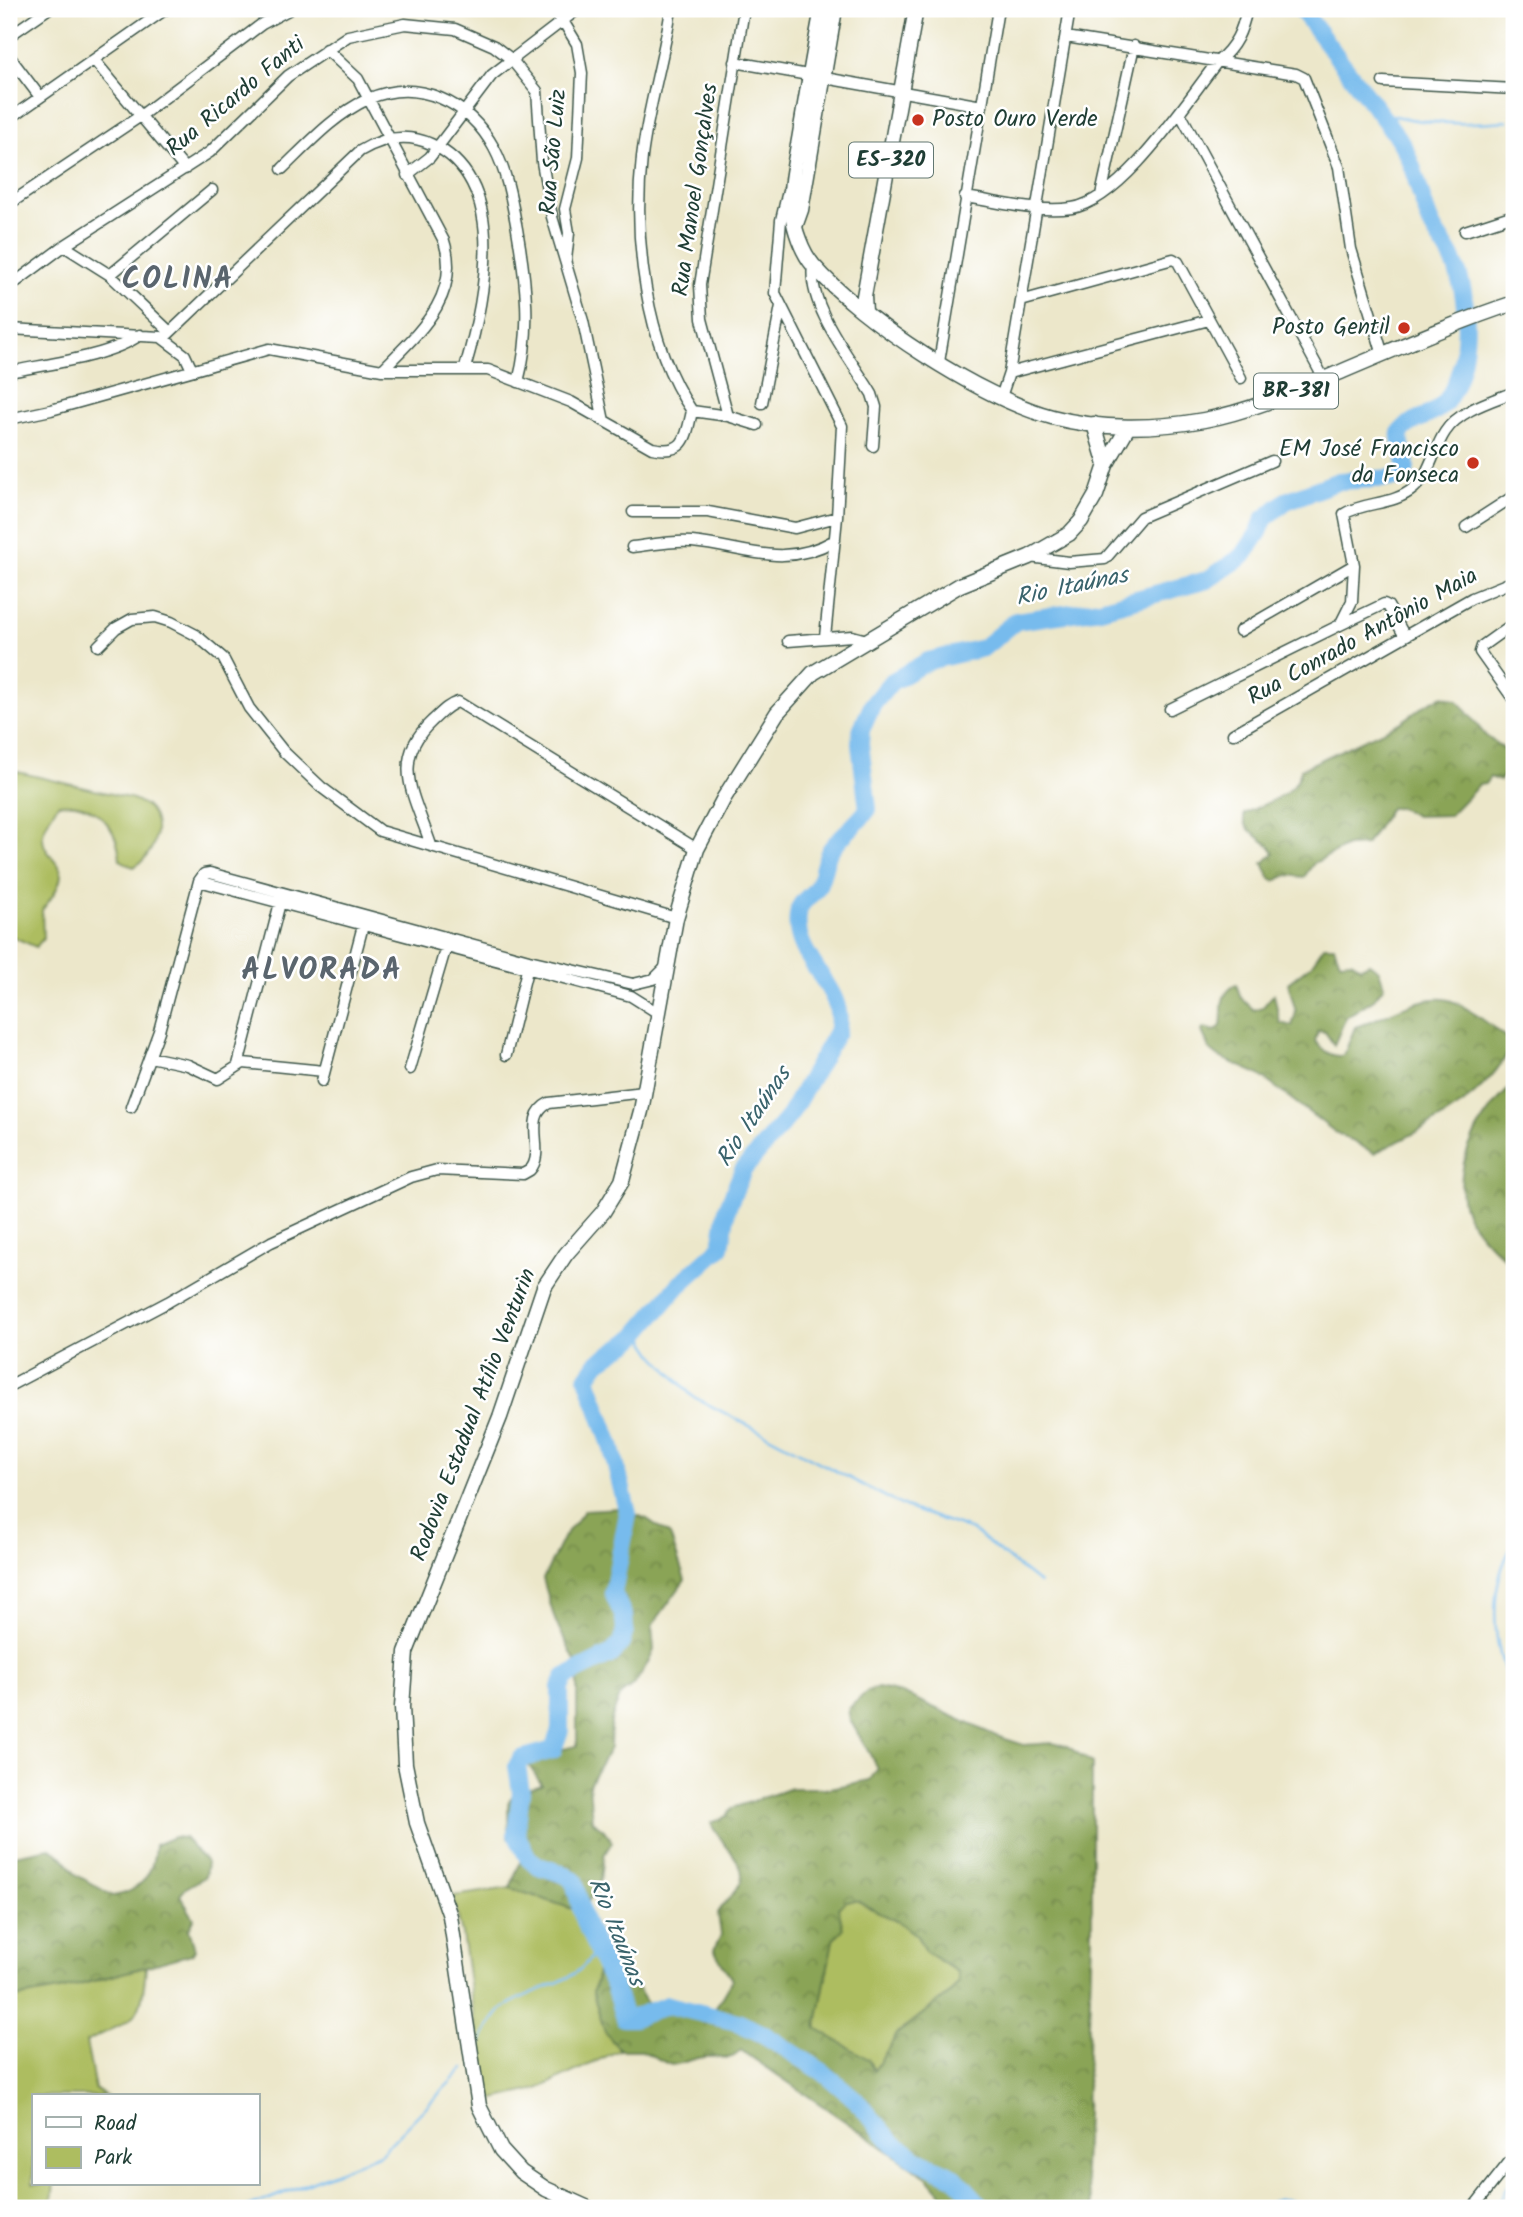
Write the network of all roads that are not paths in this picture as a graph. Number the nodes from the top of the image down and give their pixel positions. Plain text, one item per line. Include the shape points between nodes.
1 (48, 9) edge
2 (166, 9) edge
3 (290, 9) edge
4 (551, 9) edge
5 (578, 9) edge
6 (671, 9) edge
7 (744, 9) edge
8 (822, 9) edge
9 (835, 9) edge
10 (916, 9) edge
11 (998, 9) edge
12 (1070, 9) edge
13 (1247, 9) edge
14 (1506, 9) edge
15 (1514, 17) edge
16 (563, 21) junction
17 (9, 36) edge
18 (1066, 37) junction
19 (1134, 46) junction
20 (326, 49) junction
21 (9, 56) edge
22 (511, 59) junction
23 (94, 60) junction
24 (1219, 61) junction
25 (735, 62) junction
26 (817, 74) junction
27 (1383, 82) dead end
28 (1514, 89) edge
29 (903, 90) junction
30 (40, 97) junction
31 (370, 99) junction
32 (982, 106) junction
33 (462, 111) junction
34 (1180, 113) junction
35 (139, 117) junction
36 (9, 119) edge
37 (387, 138) junction
38 (437, 147) junction
39 (185, 169) junction
40 (282, 169) dead end
41 (407, 175) junction
42 (799, 181) junction
43 (212, 190) dead end
44 (1101, 195) junction
45 (965, 197) junction
46 (9, 204) edge
47 (1036, 207) junction
48 (1514, 215) edge
49 (1465, 231) dead end
50 (64, 246) junction
51 (813, 265) junction
52 (565, 266) junction
53 (110, 275) junction
54 (869, 278) junction
55 (9, 288) edge
56 (1021, 301) junction
57 (1514, 303) edge
58 (780, 306) junction
59 (864, 310) junction
60 (1209, 320) junction
61 (9, 329) edge
62 (891, 330) junction
63 (140, 335) junction
64 (167, 335) junction
65 (1383, 355) junction
66 (939, 362) junction
67 (465, 368) junction
68 (192, 370) junction
69 (382, 370) junction
70 (9, 372) edge
71 (1009, 373) junction
72 (1241, 378) dead end
73 (1324, 379) junction
74 (518, 382) junction
75 (1514, 392) edge
76 (1001, 397) junction
77 (762, 402) dead end
78 (692, 411) junction
79 (727, 415) junction
80 (9, 419) edge
81 (604, 421) junction
82 (1094, 424) junction
83 (757, 425) dead end
84 (1128, 427) junction
85 (873, 446) dead end
86 (1272, 461) dead end
87 (1106, 465) junction
88 (1514, 496) edge
89 (633, 512) dead end
90 (837, 517) junction
91 (1466, 527) dead end
92 (835, 540) junction
93 (632, 547) dead end
94 (1028, 556) junction
95 (1354, 565) junction
96 (1514, 581) edge
97 (1514, 623) edge
98 (1340, 625) junction
99 (1240, 631) dead end
100 (1404, 635) junction
101 (825, 637) junction
102 (867, 640) junction
103 (788, 641) dead end
104 (99, 646) dead end
105 (1513, 699) edge
106 (1170, 709) dead end
107 (1233, 734) dead end
108 (431, 845) junction
109 (697, 849) junction
110 (282, 898) junction
111 (676, 918) junction
112 (364, 919) junction
113 (447, 942) junction
114 (528, 965) junction
115 (665, 968) junction
116 (658, 1013) junction
117 (506, 1055) dead end
118 (150, 1058) junction
119 (238, 1065) junction
120 (410, 1069) dead end
121 (644, 1092) junction
122 (617, 1098) junction
123 (131, 1107) dead end
124 (641, 1111) junction
125 (9, 1385) edge
126 (1514, 2157) edge
127 (588, 2208) edge
128 (1473, 2208) edge

1 - 17 street
2 - 23 street
3 - 35 street via 262,24
4 - 16 street, Rua São Luiz
5 - 16 street
6 - 78 street via 646,133 641,213 645,268 658,336
7 - 25 street, Rua Manoel Gonçalves
8 - 26 main road
9 - 26 main road
10 - 29 main road, ES-320
11 - 32 street
12 - 18 street
13 - 24 street via 1238,39
14 - 15 street
16 - 22 street
16 - 52 street, Rua São Luiz via 577,44 583,92 577,166 566,199 569,241
18 - 19 street
18 - 47 street
19 - 24 street
19 - 44 street
20 - 22 street, Rua Ricardo Fanti via 361,30 430,25 477,37
20 - 31 street via 353,73
20 - 39 street, Rua Ricardo Fanti via 288,76 210,152
21 - 30 street
22 - 33 street
22 - 52 street, Rua Ricardo Fanti via 533,83 540,100 542,162
23 - 30 street
23 - 35 street
24 - 34 street
24 - 65 street via 1296,74 1309,86 1339,167 1349,241
25 - 26 street
25 - 79 street, Rua Manoel Gonçalves via 700,285 702,319
26 - 29 street
26 - 42 main road
27 - 28 street
29 - 32 street
29 - 54 main road, ES-320
30 - 36 street
31 - 33 street via 415,91 443,98
31 - 37 street
31 - 40 street via 335,119
32 - 45 street
33 - 38 street
33 - 74 street via 483,130 494,149 515,219 528,311
34 - 44 street via 1131,169
34 - 73 street
35 - 39 street
35 - 46 street
37 - 38 street via 416,139
37 - 41 street
37 - 64 street via 360,151 342,167
38 - 41 street
38 - 67 street via 458,162 472,184 487,253 482,303
39 - 50 street, Rua Ricardo Fanti
41 - 69 street via 444,241 449,275 431,318
42 - 51 main road via 792,211 802,248
42 - 58 street via 785,200 776,266 775,293
43 - 53 street
44 - 47 street via 1071,208
45 - 47 street
45 - 66 street
47 - 56 street
48 - 49 street
50 - 53 street
50 - 55 street, Rua Ricardo Fanti
51 - 59 main road
51 - 85 street via 818,303 874,400
52 - 81 street, Rua Ricardo Fanti via 586,333
53 - 64 street
54 - 59 main road, ES-320
54 - 62 main road via 873,306
56 - 60 street via 1167,259 1178,262
56 - 71 street
57 - 65 main road, BR-381
58 - 77 street
58 - 90 street via 842,426
59 - 62 main road
60 - 71 street
60 - 72 street
61 - 63 street
62 - 66 main road
63 - 64 street
63 - 70 street via 80,357
64 - 68 street
65 - 73 main road, BR-381
66 - 76 main road
67 - 69 street
67 - 74 street via 488,370
68 - 69 street via 269,349
68 - 80 street
71 - 76 street
73 - 84 main road, BR-381 via 1205,420
74 - 81 street via 565,399
75 - 95 street via 1451,425 1415,487 1392,501 1344,514
76 - 82 main road via 1052,417
78 - 79 street
78 - 81 street via 683,442 671,450 652,448
79 - 83 street
82 - 84 main road, BR-381
82 - 87 main road
84 - 87 main road, Rodovia Estadual Atílio Venturin
86 - 94 street via 1141,517 1105,559 1069,562
87 - 94 main road, Rodovia Estadual Atílio Venturin via 1081,521 1054,544
88 - 91 street
89 - 90 street via 708,512 795,528
90 - 92 street
92 - 93 street via 792,556 681,541
92 - 101 street
94 - 102 main road, Rodovia Estadual Atílio Venturin via 960,584
95 - 98 street via 1352,601
95 - 99 street
96 - 100 street, Rua Conrado Antônio Maia
97 - 105 street via 1480,652
98 - 100 street via 1384,604
98 - 106 street
100 - 107 street, Rua Conrado Antônio Maia
101 - 102 street
101 - 103 street
102 - 109 main road, Rodovia Estadual Atílio Venturin via 798,686 738,776
104 - 108 street via 116,628 144,617 171,622 196,635 223,658 249,708 270,736 321,788 380,831
108 - 109 street via 410,781 409,753 418,734 458,702
108 - 111 street
109 - 111 main road, Rodovia Estadual Atílio Venturin
110 - 112 street
110 - 118 street via 204,874
110 - 119 street
111 - 115 main road, Rodovia Estadual Atílio Venturin
112 - 113 street
112 - 119 street via 323,1076
113 - 114 street
113 - 120 street
114 - 115 street via 634,984 654,979
114 - 116 street via 631,996
114 - 117 street
115 - 116 main road, Rodovia Estadual Atílio Venturin
116 - 121 main road, Rodovia Estadual Atílio Venturin
118 - 119 street via 188,1065 218,1079
118 - 123 street
121 - 122 street
121 - 124 main road, Rodovia Estadual Atílio Venturin
122 - 124 street
122 - 125 street via 542,1106 535,1119 536,1157 523,1174 437,1170 411,1177 271,1242
124 - 127 main road, Rodovia Estadual Atílio Venturin via 631,1155 614,1197 544,1287 500,1417 415,1622 403,1667 405,1764 411,1803 450,1916 479,2106 495,2140 515,2166 546,2189
126 - 128 street

